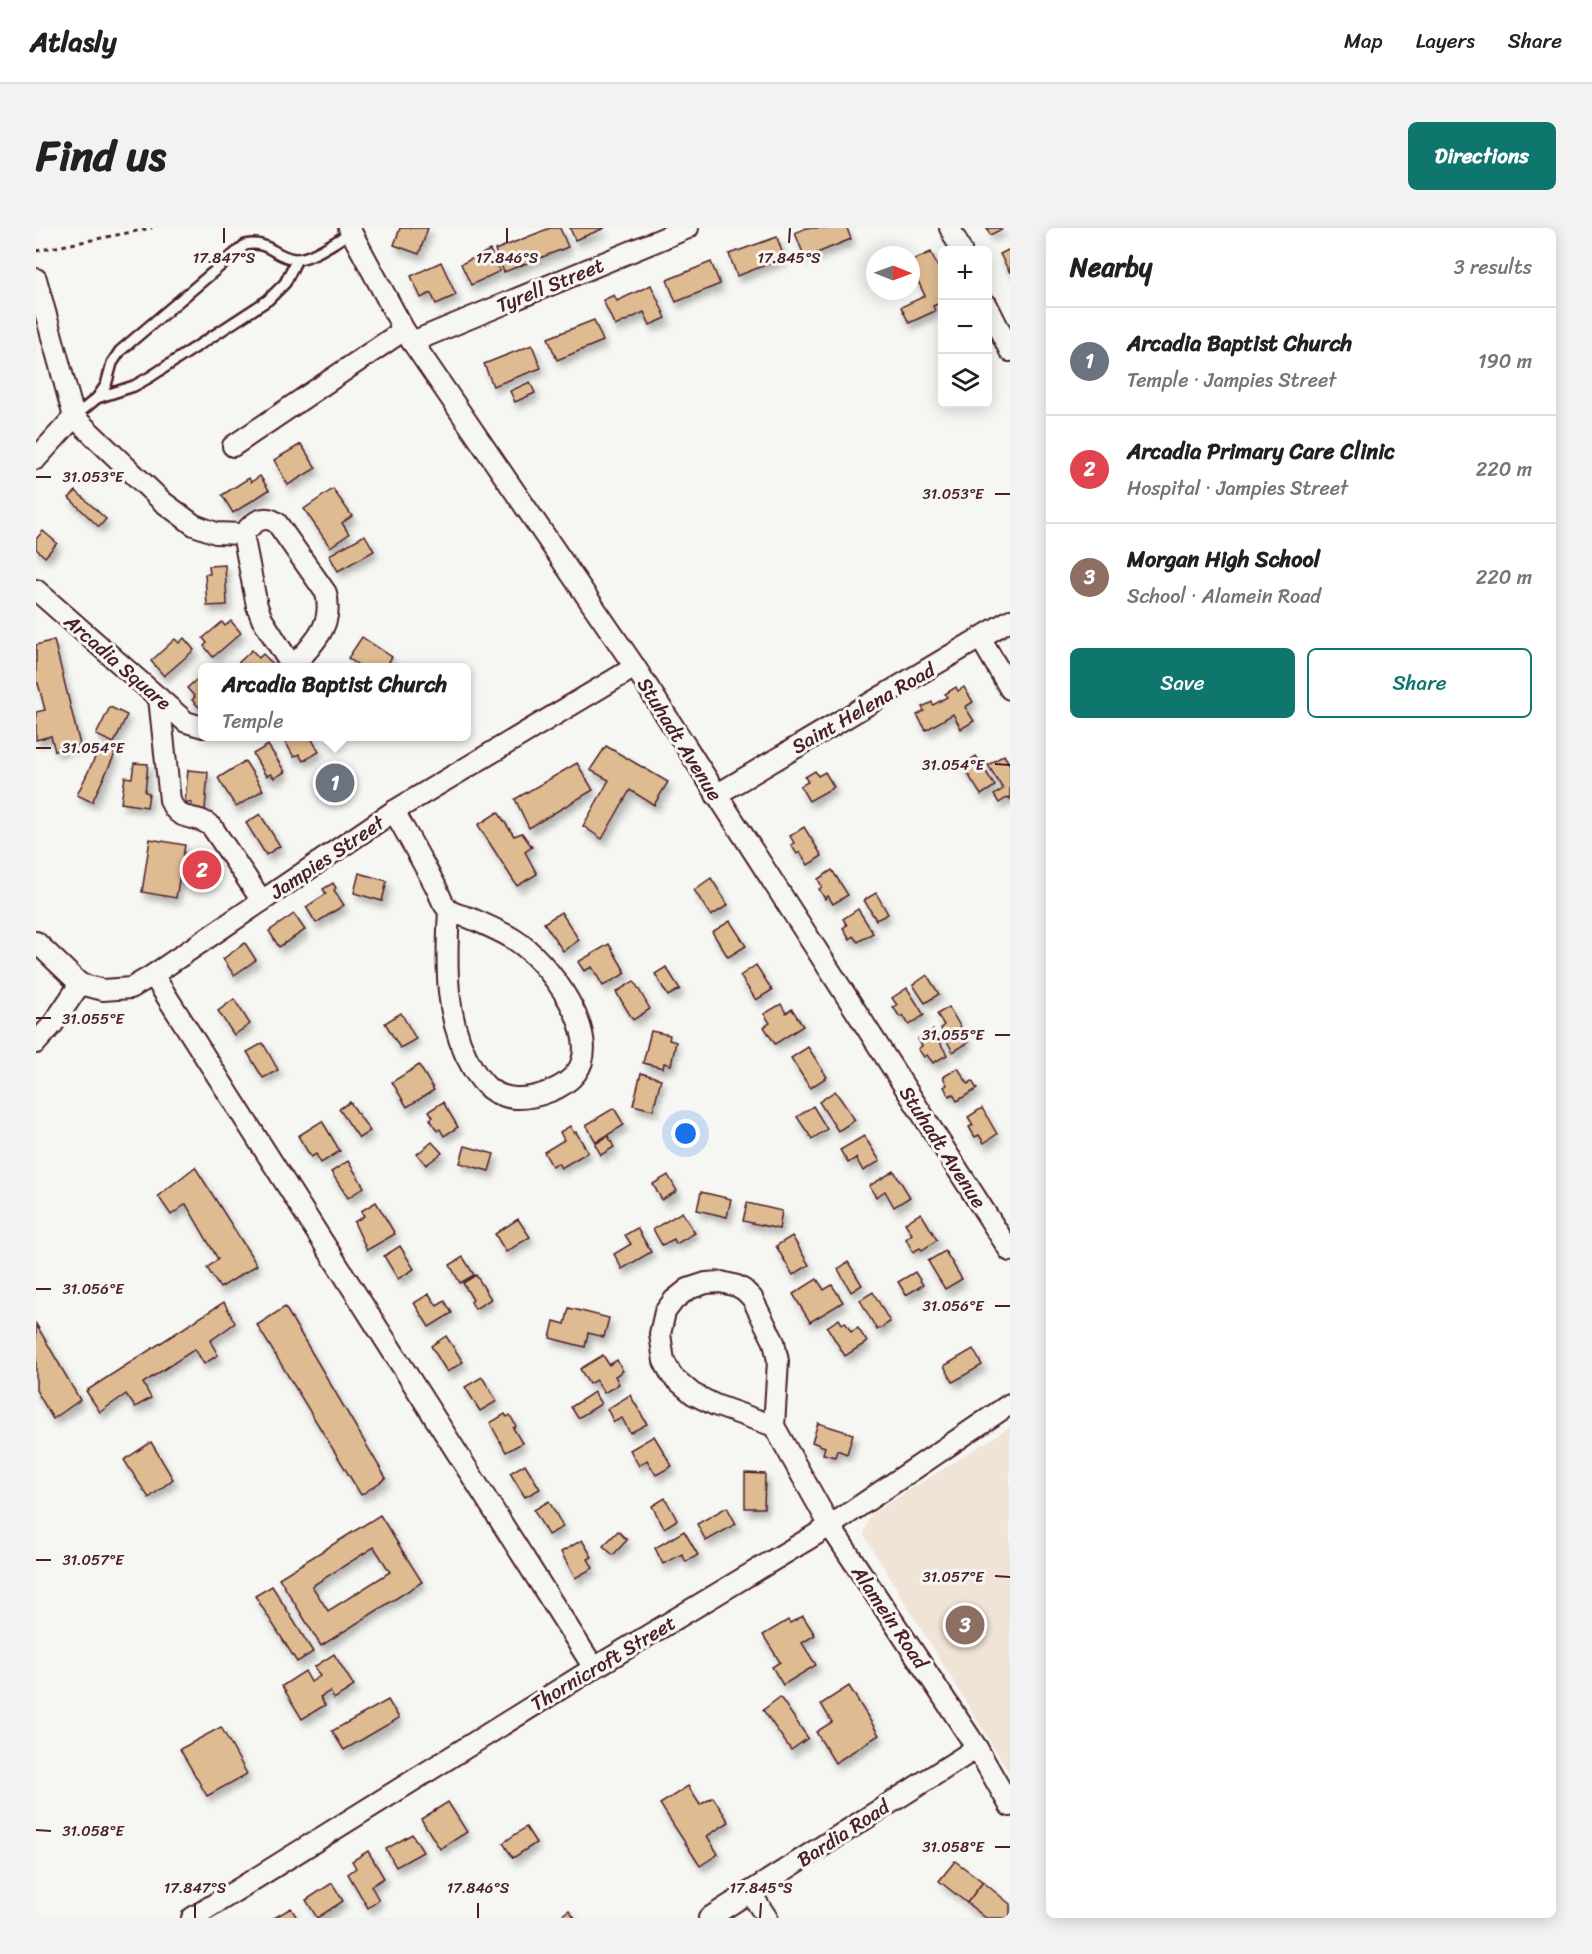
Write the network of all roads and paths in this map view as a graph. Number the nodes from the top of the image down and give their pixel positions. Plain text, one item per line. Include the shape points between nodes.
1 (152, 228) edge
2 (688, 228) edge
3 (950, 228) edge
4 (350, 230) edge
5 (959, 246) edge
6 (36, 251) edge
7 (297, 259) junction
8 (36, 279) edge
9 (992, 315) edge
10 (408, 336) junction
11 (1010, 351) edge
12 (97, 398) junction
13 (74, 417) junction
14 (233, 446) dead end
15 (36, 459) edge
16 (243, 534) junction
17 (36, 590) edge
18 (1010, 620) edge
19 (981, 639) junction
20 (290, 663) edge
21 (296, 663) edge
22 (635, 667) junction
23 (1010, 688) edge
24 (159, 698) junction
25 (198, 726) edge
26 (716, 795) junction
27 (394, 811) junction
28 (262, 901) junction
29 (449, 910) junction
30 (36, 942) edge
31 (153, 975) junction
32 (80, 984) junction
33 (36, 1043) edge
34 (1010, 1251) edge
35 (1010, 1404) edge
36 (774, 1426) junction
37 (830, 1526) junction
38 (594, 1668) junction
39 (977, 1748) junction
40 (1010, 1806) edge
41 (750, 1892) junction
42 (192, 1918) edge
43 (709, 1918) edge
44 (767, 1918) edge

1 - 6 path
2 - 10 street, Tyrell Street
3 - 5 street
4 - 7 lane via 309,256
4 - 10 street, Stuhadt Avenue
7 - 12 lane via 285,283 268,300 150,377
7 - 12 lane via 267,245 245,245 120,351
8 - 13 street
9 - 11 street
10 - 14 street, Tyrell Street
10 - 22 street, Stuhadt Avenue
12 - 13 lane
13 - 15 street
13 - 16 street via 163,502 194,525
16 - 20 street via 257,606
16 - 21 street via 262,518 277,523 326,593 328,618 322,632
17 - 24 street, Arcadia Square
18 - 19 street, Saint Helena Road
19 - 23 street
19 - 26 street, Saint Helena Road
22 - 26 street, Stuhadt Avenue
22 - 27 street, Jampies Street
24 - 25 street, Arcadia Square via 186,722
24 - 28 street via 173,809 181,816 207,822 212,827
26 - 34 street, Stuhadt Avenue
27 - 28 street, Jampies Street
27 - 29 street
28 - 31 street, Jampies Street
29 - 29 street via 495,928 543,964 577,1016 584,1039 585,1058 570,1081 523,1098 499,1095 483,1085 457,1037 446,963
30 - 32 street
31 - 32 street, Jampies Street via 131,988 103,990
31 - 38 street
32 - 33 street
35 - 37 street, Thornicroft Street
36 - 36 street via 715,1405 693,1394 672,1376 664,1361 660,1334 664,1312 688,1289 721,1282 737,1286 752,1298 774,1342 778,1361
36 - 37 street, Alamein Road
37 - 38 street, Thornicroft Street
37 - 39 street, Alamein Road
38 - 42 street, Thornicroft Street
39 - 40 street, Alamein Road
39 - 41 street, Bardia Road
41 - 43 street, Bardia Road
41 - 44 street

